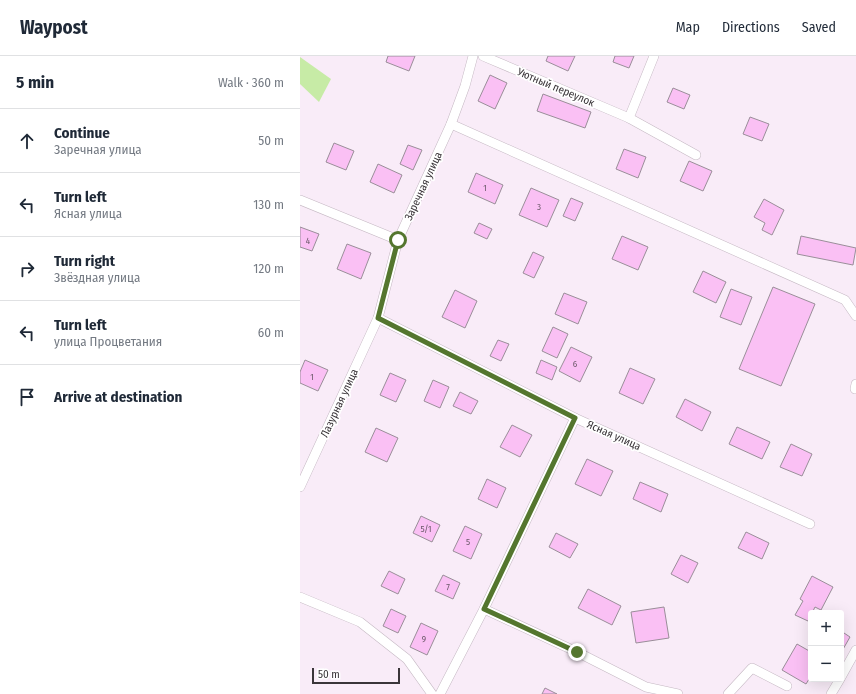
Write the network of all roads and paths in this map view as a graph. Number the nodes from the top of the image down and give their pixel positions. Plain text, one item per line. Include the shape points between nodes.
1 (473, 56) edge
2 (483, 56) edge
3 (654, 56) edge
4 (629, 118) junction
5 (451, 124) junction
6 (696, 154) dead end
7 (300, 200) edge
8 (398, 240) junction
9 (856, 316) edge
10 (378, 318) junction
11 (575, 418) junction
12 (300, 487) edge
13 (810, 524) dead end
14 (300, 597) edge
15 (484, 609) junction
16 (856, 650) edge
17 (844, 671) edge
18 (838, 682) edge
19 (787, 686) dead end
20 (432, 694) edge
21 (440, 694) edge
22 (678, 694) edge
23 (728, 694) edge
24 (831, 694) edge

1 - 5 street, Заречная улица
2 - 4 street, Уютный переулок
3 - 4 street
4 - 6 street, Уютный переулок
5 - 8 street, Заречная улица
5 - 9 street via 845,300
7 - 8 street
8 - 10 street, Заречная улица
10 - 11 street, Ясная улица
10 - 12 street, Лазурная улица
11 - 13 street, Ясная улица
11 - 15 street
14 - 20 street via 360,622 407,659
15 - 21 street
15 - 22 street via 646,687
16 - 17 street
18 - 24 street
19 - 23 street via 752,668

